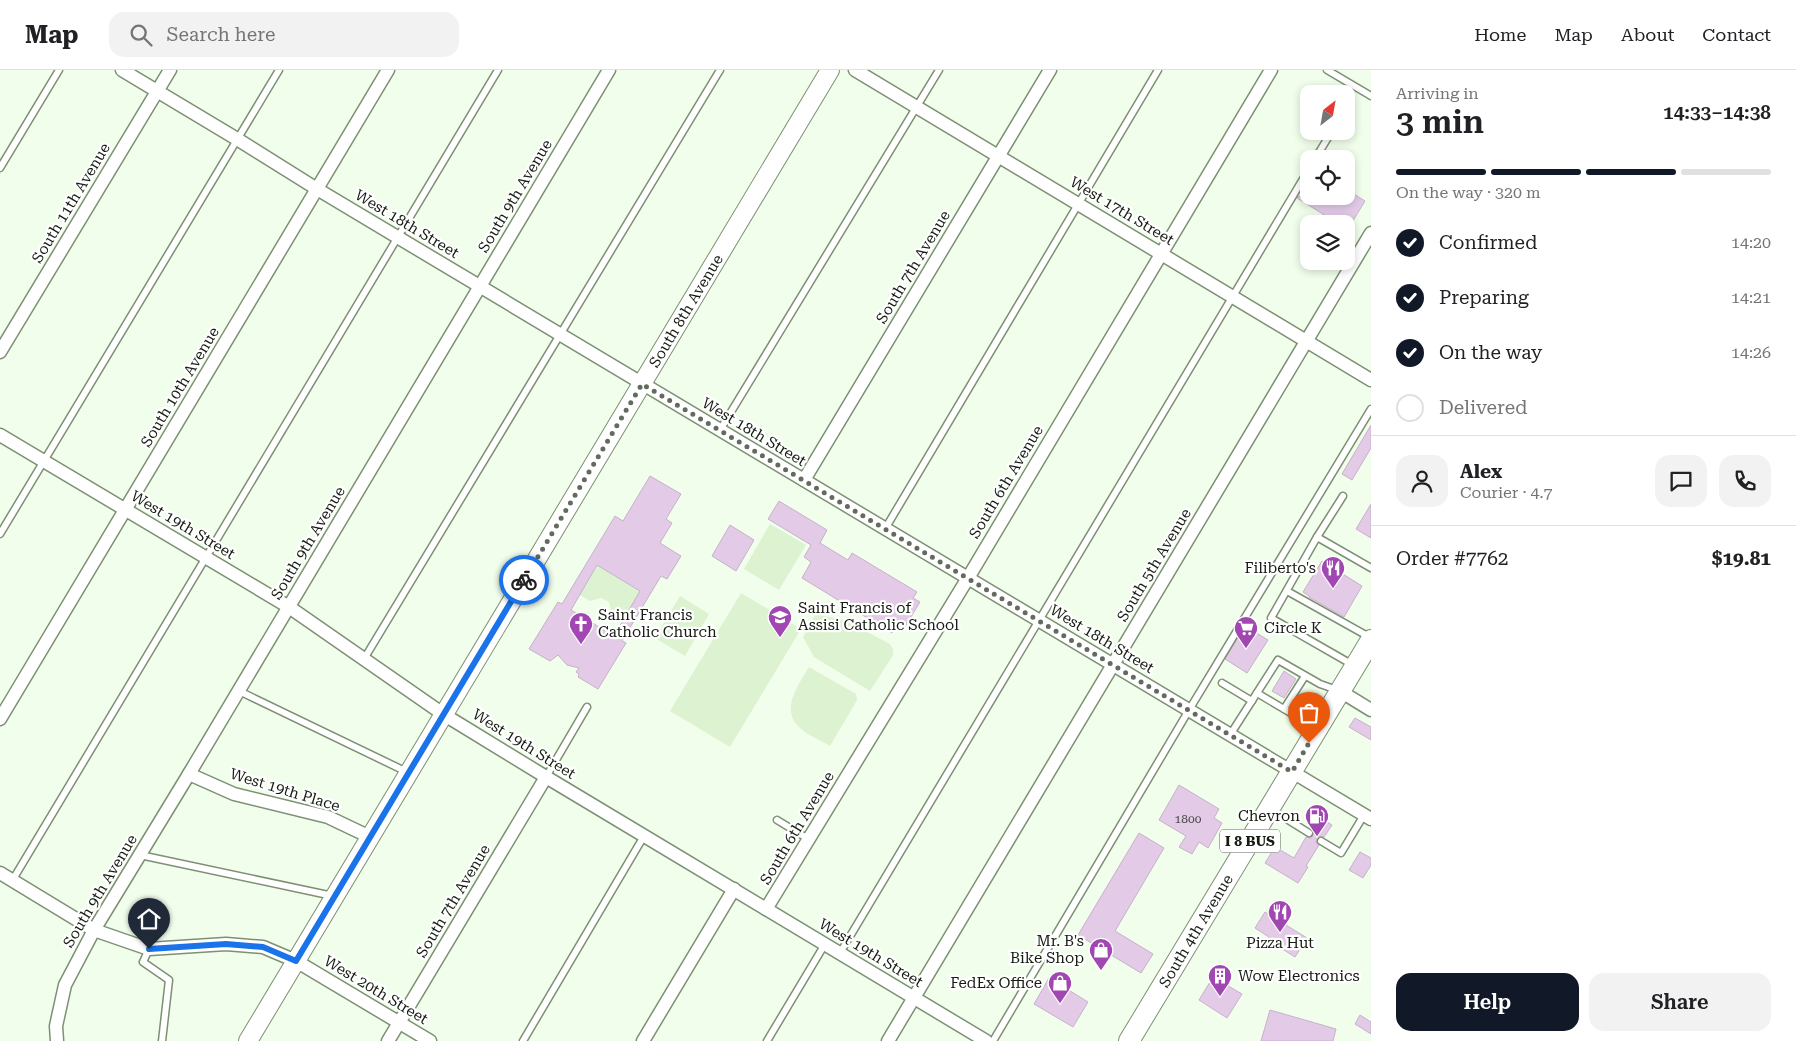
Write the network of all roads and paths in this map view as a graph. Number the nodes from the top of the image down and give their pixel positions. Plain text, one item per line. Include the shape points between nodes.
1 (59, 70) edge
2 (122, 70) edge
3 (170, 70) edge
4 (279, 70) edge
5 (388, 70) edge
6 (498, 70) edge
7 (608, 70) edge
8 (720, 70) edge
9 (830, 70) edge
10 (855, 70) edge
11 (939, 70) edge
12 (1050, 70) edge
13 (1158, 70) edge
14 (1271, 70) edge
15 (1327, 70) edge
16 (157, 92) junction
17 (1371, 96) edge
18 (917, 107) junction
19 (238, 139) junction
20 (998, 155) junction
21 (0, 168) edge
22 (1300, 184) edge
23 (317, 189) junction
24 (1079, 203) junction
25 (1371, 233) edge
26 (398, 238) junction
27 (1161, 253) junction
28 (480, 286) junction
29 (1232, 296) junction
30 (560, 334) junction
31 (1306, 342) junction
32 (0, 352) edge
33 (1371, 380) edge
34 (642, 384) junction
35 (1371, 409) edge
36 (720, 430) junction
37 (0, 435) edge
38 (43, 462) junction
39 (804, 480) junction
40 (1343, 496) dead end
41 (126, 510) junction
42 (885, 529) junction
43 (0, 534) edge
44 (1318, 537) junction
45 (206, 557) junction
46 (1371, 568) edge
47 (968, 578) junction
48 (1287, 591) junction
49 (289, 607) junction
50 (1038, 620) junction
51 (1371, 639) edge
52 (364, 659) junction
53 (1113, 665) junction
54 (1355, 667) junction
55 (1304, 676) junction
56 (1222, 683) dead end
57 (239, 691) junction
58 (1340, 692) junction
59 (1257, 693) junction
60 (1252, 702) junction
61 (587, 706) dead end
62 (1284, 709) junction
63 (1189, 710) junction
64 (1371, 710) edge
65 (443, 714) junction
66 (0, 720) edge
67 (1318, 729) junction
68 (1230, 735) junction
69 (408, 772) junction
70 (1292, 772) junction
71 (189, 774) junction
72 (546, 777) junction
73 (1270, 809) junction
74 (1368, 817) edge
75 (777, 820) dead end
76 (1309, 833) dead end
77 (644, 836) junction
78 (370, 837) junction
79 (810, 840) junction
80 (1321, 841) dead end
81 (140, 854) junction
82 (0, 873) edge
83 (12, 881) junction
84 (734, 889) junction
85 (334, 896) junction
86 (766, 909) junction
87 (94, 930) junction
88 (825, 944) junction
89 (149, 949) junction
90 (840, 953) junction
91 (296, 961) junction
92 (914, 998) junction
93 (399, 1023) junction
94 (57, 1041) edge
95 (162, 1041) edge
96 (248, 1041) edge
97 (388, 1041) edge
98 (430, 1041) edge
99 (523, 1041) edge
100 (643, 1041) edge
101 (767, 1041) edge
102 (888, 1041) edge
103 (986, 1041) edge
104 (992, 1041) edge
105 (1129, 1041) edge

1 - 21 lane
2 - 16 street, West 18th Street
3 - 16 street, South 11th Avenue
4 - 19 lane
5 - 23 street, South 10th Avenue
6 - 26 lane
7 - 28 street, South 9th Avenue
8 - 30 lane
9 - 34 street, South 8th Avenue
10 - 18 street, West 17th Street
11 - 18 lane
12 - 20 street, South 7th Avenue
13 - 24 lane
14 - 27 street, South 6th Avenue
15 - 17 lane
16 - 19 street, West 18th Street
16 - 32 street, South 11th Avenue
18 - 20 street, West 17th Street
18 - 36 lane
19 - 23 street, West 18th Street
19 - 38 lane
20 - 24 street, West 17th Street
20 - 39 street, South 7th Avenue
22 - 29 lane
23 - 26 street, West 18th Street
23 - 41 street, South 10th Avenue
24 - 27 street, West 17th Street
24 - 42 lane
25 - 31 street, South 5th Avenue
26 - 28 street, West 18th Street
26 - 45 lane
27 - 29 street, West 17th Street
27 - 47 street, South 6th Avenue
28 - 30 street, West 18th Street
28 - 49 street, South 9th Avenue
29 - 31 street, West 17th Street
29 - 50 lane
30 - 34 street, West 18th Street
30 - 52 lane
31 - 33 street, West 17th Street
31 - 53 street, South 5th Avenue
34 - 36 street, West 18th Street
34 - 65 street, South 8th Avenue
35 - 63 lane
36 - 39 street, West 18th Street
37 - 38 street, West 19th Street
38 - 41 street, West 19th Street
38 - 43 lane
39 - 42 street, West 18th Street
40 - 44 lane
41 - 45 street, West 19th Street
41 - 66 street, South 10th Avenue
42 - 47 street, West 18th Street
44 - 46 lane
44 - 48 lane
45 - 49 street, West 19th Street
45 - 83 lane
47 - 50 street, West 18th Street
47 - 79 street, South 6th Avenue
48 - 51 lane
48 - 54 lane via 1271,618
49 - 52 street, West 19th Street
49 - 57 street, South 9th Avenue
50 - 53 street, West 18th Street
50 - 90 lane
51 - 54 main road, South 4th Avenue / I 8 BUS
52 - 65 street, West 19th Street
53 - 63 street, West 18th Street
53 - 92 street, South 5th Avenue
54 - 58 main road, South 4th Avenue / I 8 BUS
55 - 58 lane
55 - 59 lane via 1278,660
55 - 62 lane
56 - 60 lane
57 - 69 lane
57 - 71 street, South 9th Avenue
58 - 64 street
58 - 67 main road, South 4th Avenue / I 8 BUS
59 - 60 lane
59 - 62 lane
60 - 68 lane
61 - 72 lane
62 - 67 lane
63 - 68 street, West 18th Street
63 - 104 lane
65 - 69 street, South 8th Avenue
65 - 72 street, West 19th Street
67 - 70 main road, South 4th Avenue / I 8 BUS
68 - 70 street, West 18th Street
69 - 78 street, South 8th Avenue
70 - 73 main road, South 4th Avenue / I 8 BUS
70 - 74 street, West 18th Street
71 - 78 street, West 19th Place via 234,794 328,818
71 - 81 street, South 9th Avenue
72 - 77 street, West 19th Street
72 - 93 street, South 7th Avenue
73 - 76 lane
73 - 105 main road, South 4th Avenue / I 8 BUS
74 - 80 lane via 1341,853
75 - 79 lane
77 - 84 street, West 19th Street
77 - 99 lane
78 - 85 street, South 8th Avenue
79 - 86 street, South 6th Avenue
81 - 85 lane
81 - 87 street, South 9th Avenue
82 - 83 street, West 20th Street
83 - 87 street, West 20th Street
84 - 86 street, West 19th Street
84 - 100 street
85 - 91 street, South 8th Avenue
86 - 88 street, West 19th Street
87 - 89 street, West 20th Street
87 - 94 street, South 9th Avenue via 65,985 56,1026
88 - 90 street, West 19th Street
88 - 101 lane
89 - 91 street, West 20th Street via 226,944 263,947
89 - 95 lane via 143,962 169,980
90 - 92 street, West 19th Street
91 - 93 street, West 20th Street
91 - 96 street, South 8th Avenue
92 - 102 street, South 5th Avenue
92 - 103 street, West 19th Street
93 - 97 street, South 7th Avenue
93 - 98 street, West 20th Street

